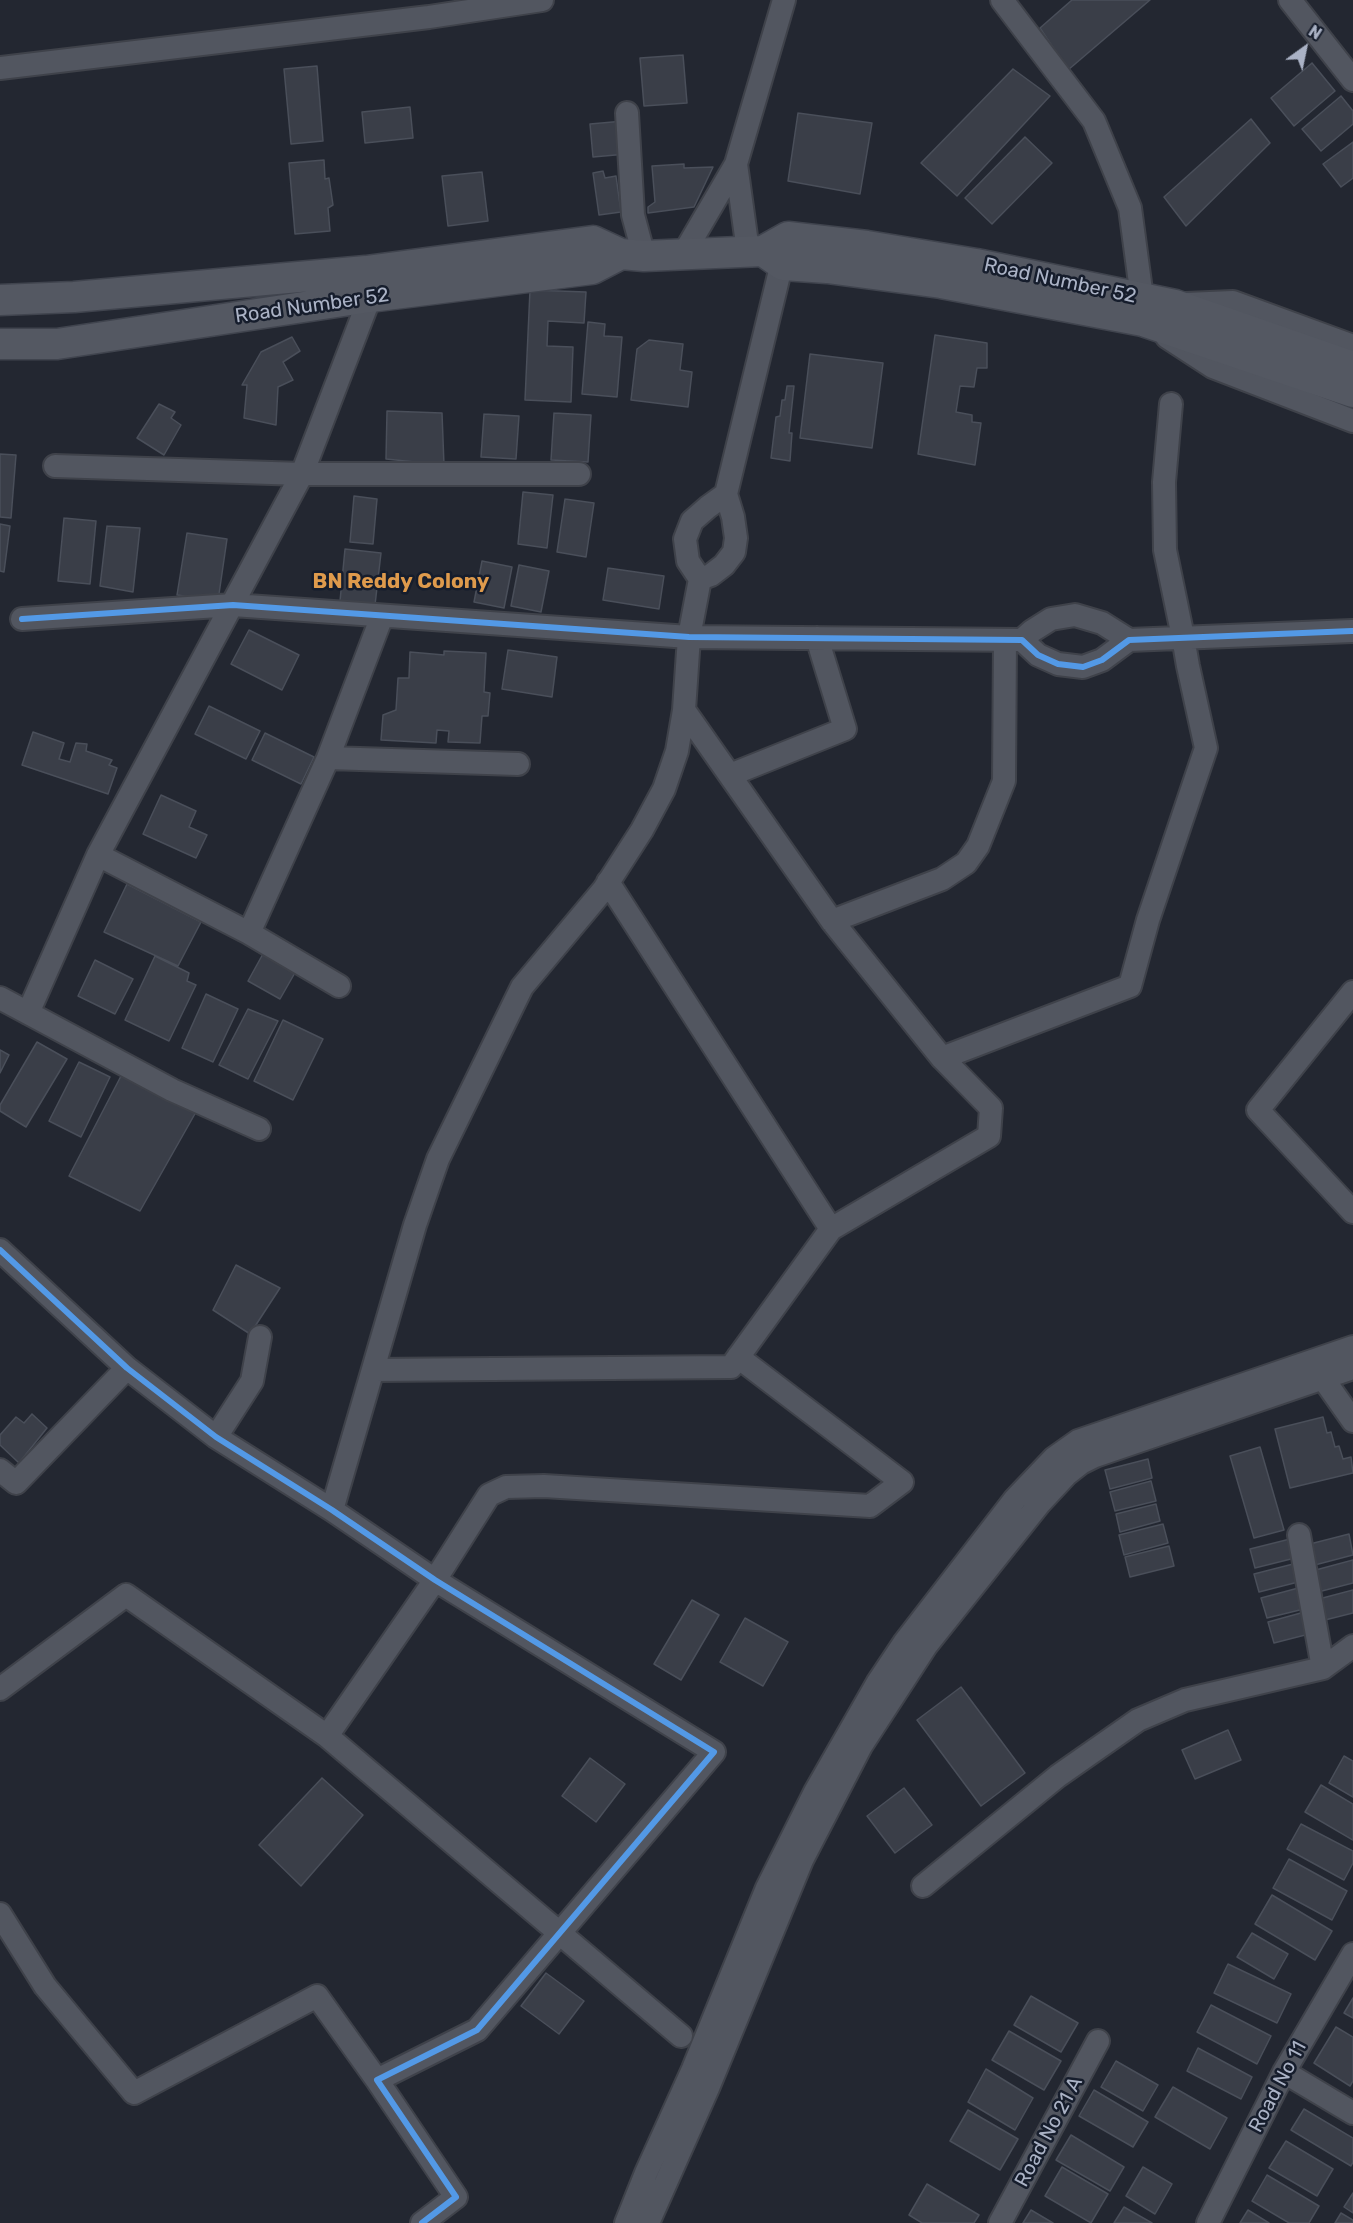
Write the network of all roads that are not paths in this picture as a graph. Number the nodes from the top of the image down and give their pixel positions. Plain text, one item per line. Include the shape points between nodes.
1 (542, 0) edge
2 (784, 0) edge
3 (1002, 0) edge
4 (1290, 0) edge
5 (428, 8) edge
6 (0, 68) edge
7 (1353, 80) edge
8 (627, 113) dead end
9 (736, 164) junction
10 (684, 253) junction
11 (632, 255) junction
12 (764, 256) junction
13 (370, 297) junction
14 (0, 300) edge
15 (1175, 305) junction
16 (1142, 310) junction
17 (1219, 333) junction
18 (0, 344) edge
19 (1353, 346) edge
20 (1353, 367) edge
21 (1353, 392) edge
22 (1171, 404) dead end
23 (1353, 421) edge
24 (55, 466) dead end
25 (302, 474) junction
26 (579, 474) dead end
27 (726, 494) junction
28 (700, 579) junction
29 (233, 605) junction
30 (382, 616) junction
31 (22, 619) dead end
32 (1352, 631) edge
33 (688, 637) junction
34 (1184, 637) junction
35 (817, 638) junction
36 (1014, 640) junction
37 (1129, 640) junction
38 (684, 710) junction
39 (328, 758) junction
40 (518, 764) dead end
41 (730, 775) junction
42 (98, 855) junction
43 (608, 882) junction
44 (832, 921) junction
45 (249, 933) junction
46 (339, 986) dead end
47 (1353, 992) edge
48 (0, 998) edge
49 (28, 1013) junction
50 (942, 1058) junction
51 (259, 1129) dead end
52 (1353, 1212) edge
53 (831, 1229) junction
54 (0, 1250) edge
55 (260, 1337) dead end
56 (1353, 1347) edge
57 (738, 1357) junction
58 (127, 1368) junction
59 (1353, 1368) edge
60 (1317, 1369) junction
61 (374, 1370) junction
62 (1353, 1421) edge
63 (216, 1437) junction
64 (0, 1470) edge
65 (332, 1510) junction
66 (1299, 1535) dead end
67 (435, 1580) junction
68 (1353, 1646) edge
69 (1323, 1668) junction
70 (0, 1689) edge
71 (327, 1737) junction
72 (923, 1886) dead end
73 (0, 1914) edge
74 (559, 1932) junction
75 (1353, 1953) edge
76 (681, 2036) dead end
77 (1098, 2041) dead end
78 (1284, 2072) junction
79 (377, 2080) junction
80 (1353, 2114) edge
81 (423, 2223) edge
82 (626, 2223) edge
83 (648, 2223) edge
84 (1000, 2223) edge
85 (1208, 2223) edge

1 - 5 street
2 - 9 street
3 - 16 street via 1094,121 1130,208
4 - 7 street
5 - 6 street
8 - 11 street
9 - 10 street
9 - 12 street
10 - 11 main road, Road Number 52
10 - 12 main road, Road Number 52
11 - 13 main road, Road Number 52 via 592,269
11 - 14 main road, Road Number 52 via 593,241 366,271
12 - 16 main road, Road Number 52
12 - 16 main road, Road Number 52 via 788,237 867,246 976,264
12 - 27 street
13 - 18 main road, Road Number 52 via 57,344
13 - 25 street
15 - 16 main road, Road Number 52
15 - 17 main road, Road Number 52
15 - 19 street via 1233,302
16 - 17 main road, Road Number 52
16 - 23 street via 1213,368
17 - 20 main road, Road Number 52
17 - 21 main road, Road Number 52
22 - 34 street via 1164,482 1165,550
24 - 25 street
25 - 26 street
25 - 29 street
27 - 28 street via 736,538 734,552 711,576
27 - 28 street via 692,521 685,538 688,561
28 - 33 street
29 - 30 street
29 - 31 street
29 - 42 street
30 - 33 street
30 - 39 street
32 - 34 street
33 - 35 street
33 - 38 street
34 - 37 street
34 - 50 street via 1206,748 1130,986
35 - 36 street
35 - 41 street via 845,729
36 - 37 street via 1050,619 1075,615 1102,623
36 - 37 street via 1058,664 1083,667 1102,660
36 - 44 street via 1004,781 978,846 966,863 942,879
38 - 41 street
38 - 43 street via 677,751 664,789
39 - 40 street
39 - 45 street
41 - 44 street
42 - 45 street
42 - 49 street
43 - 53 street
43 - 61 street via 522,987 444,1149 415,1225
44 - 50 street
45 - 46 street
47 - 52 street via 1258,1110
48 - 49 street
49 - 51 street via 172,1090
50 - 53 street via 991,1108 988,1136
53 - 57 street
54 - 58 street
55 - 63 street via 252,1382
56 - 60 street
57 - 61 street via 731,1366
57 - 67 street via 902,1482 870,1506 506,1487 489,1495
58 - 63 street
58 - 64 street via 16,1483
59 - 60 street
60 - 62 street
60 - 82 street via 1078,1441 1054,1458 1015,1499 904,1643 815,1792 767,1888
60 - 83 street via 1081,1463 1040,1503 926,1646 861,1746 827,1810 779,1913
61 - 65 street
63 - 65 street
65 - 67 street
66 - 69 street
67 - 71 street
67 - 74 street via 714,1752
68 - 69 street
69 - 72 street via 1185,1700 1138,1720 1058,1776
70 - 71 street via 126,1595
71 - 74 street
73 - 79 street via 45,1986 134,2093 317,1996
74 - 76 street
74 - 79 street via 477,2030
75 - 78 street, Road No 11
77 - 84 street, Road No 21 A
78 - 80 street
78 - 85 street, Road No 11
79 - 81 street via 456,2197

